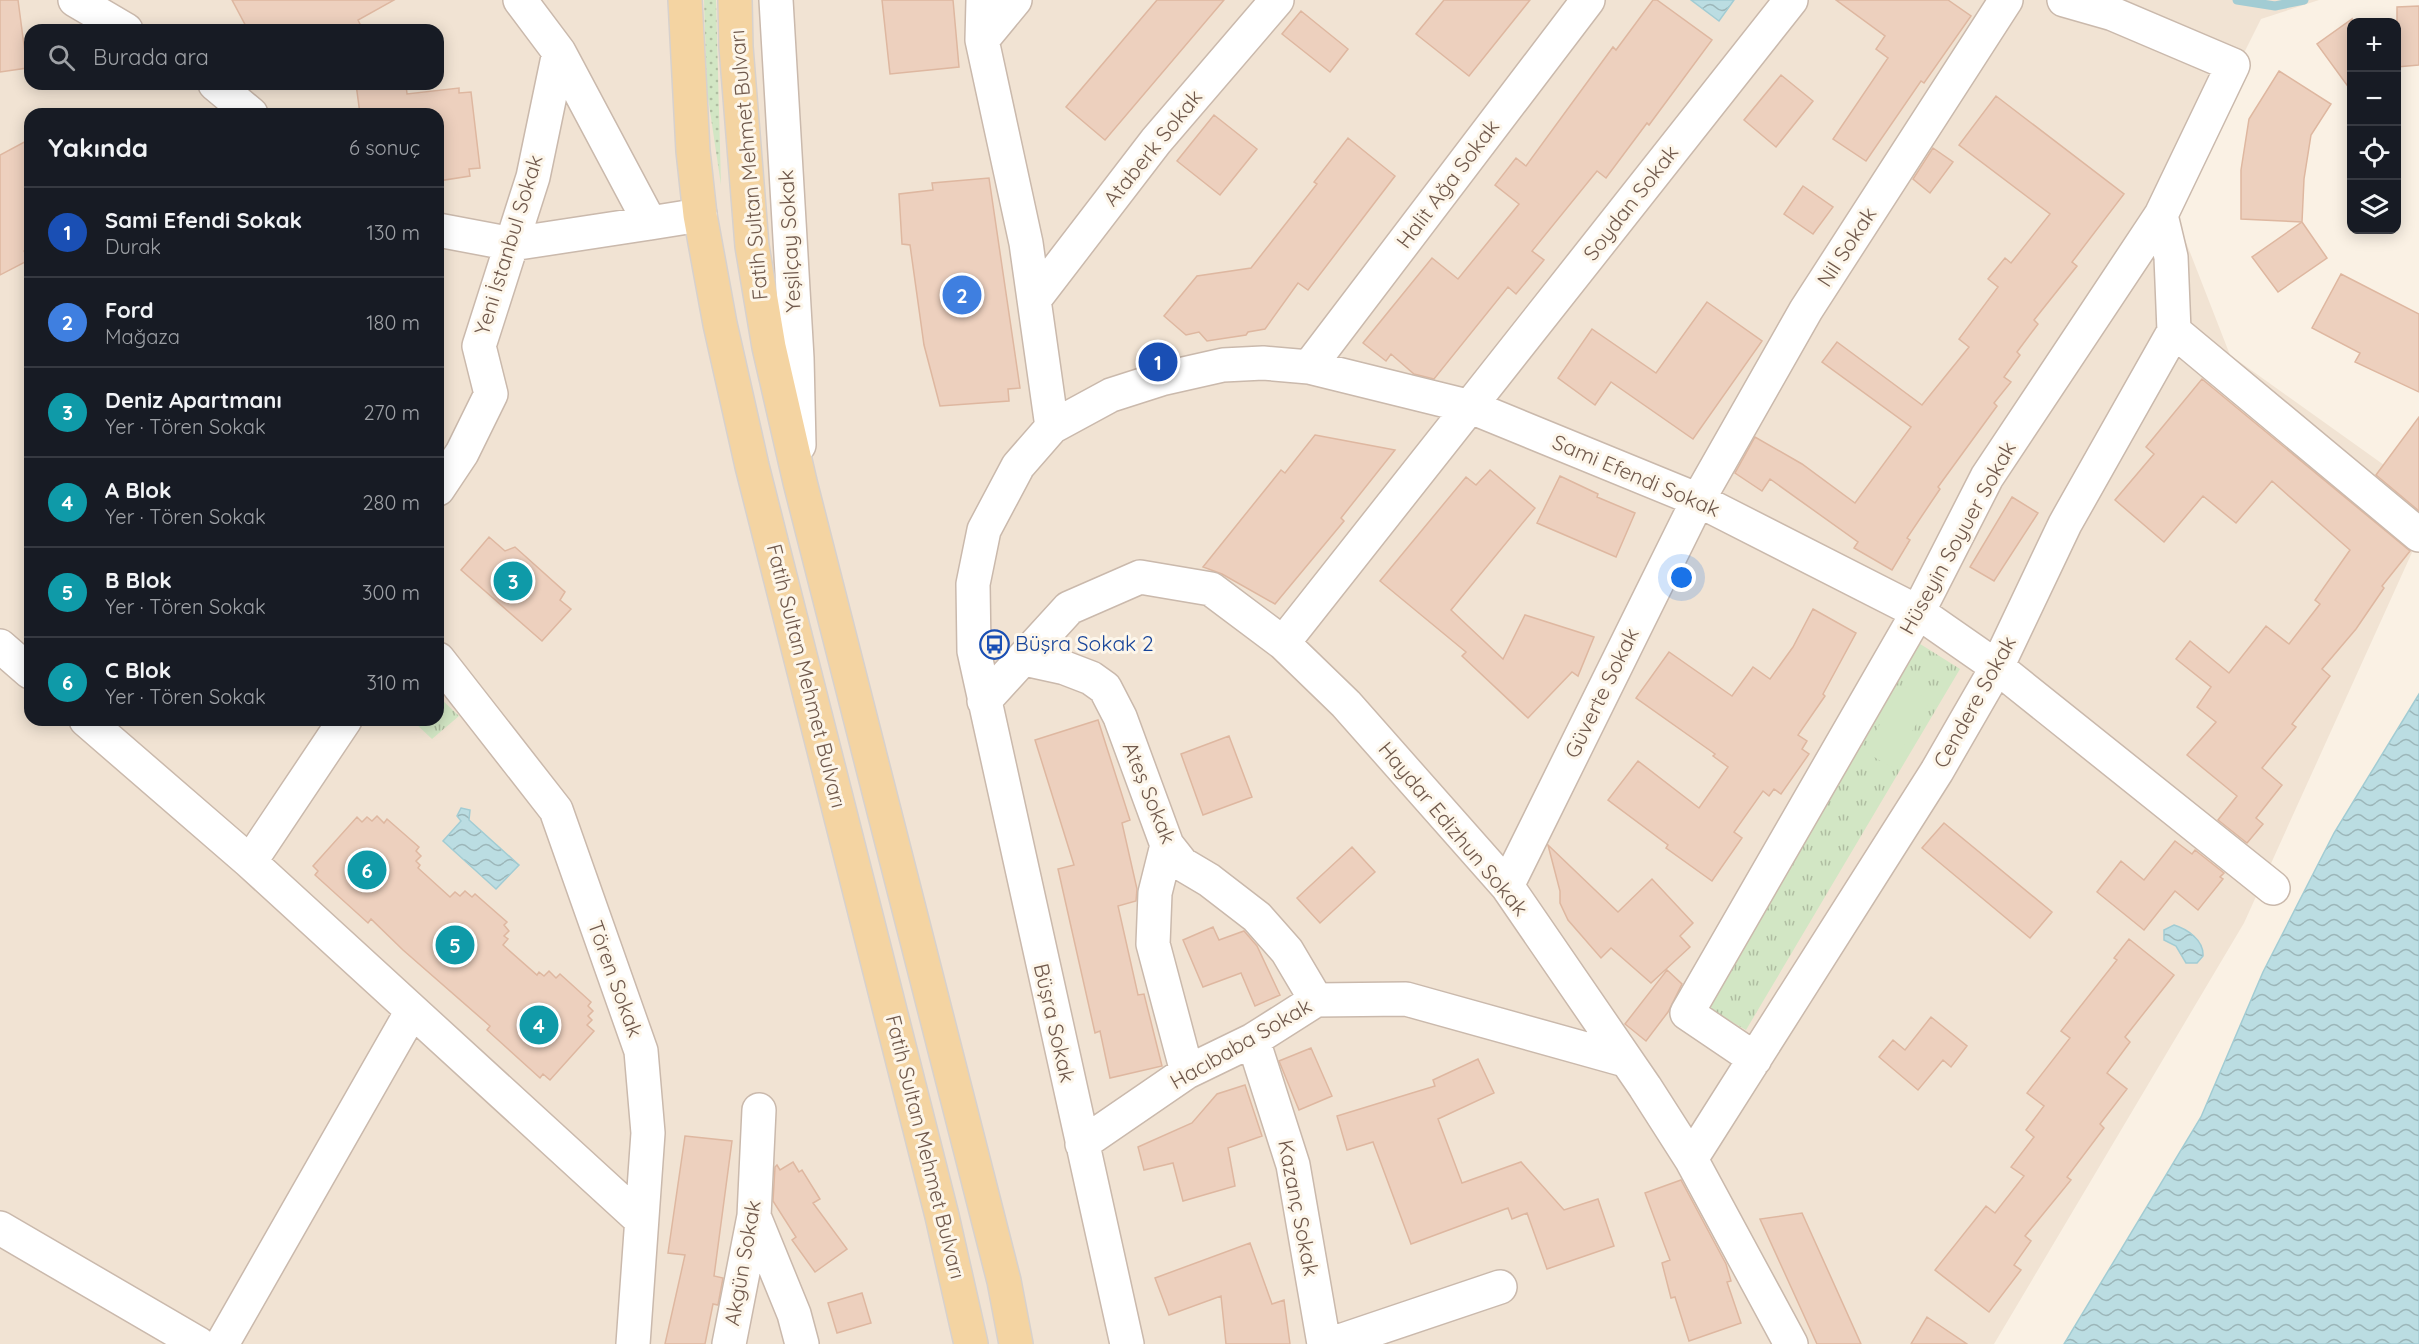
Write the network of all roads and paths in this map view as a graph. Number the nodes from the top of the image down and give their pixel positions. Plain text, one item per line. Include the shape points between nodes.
1 (75, 0) edge
2 (520, 0) edge
3 (685, 0) edge
4 (735, 0) edge
5 (776, 0) edge
6 (983, 0) edge
7 (1015, 0) edge
8 (1277, 0) edge
9 (1588, 0) edge
10 (1791, 0) edge
11 (2006, 0) edge
12 (2064, 0) edge
13 (116, 24) edge
14 (982, 40) junction
15 (559, 52) junction
16 (222, 90) edge
17 (244, 108) edge
18 (700, 215) junction
19 (2161, 215) junction
20 (650, 223) junction
21 (444, 231) edge
22 (512, 244) junction
23 (1034, 300) junction
24 (2174, 331) junction
25 (1309, 367) junction
26 (1471, 407) junction
27 (1052, 427) junction
28 (444, 480) edge
29 (800, 482) junction
30 (1698, 500) junction
31 (2419, 535) edge
32 (1918, 612) junction
33 (1284, 643) junction
34 (0, 646) edge
35 (1024, 659) junction
36 (24, 667) edge
37 (444, 667) edge
38 (1997, 667) junction
39 (984, 701) junction
40 (93, 726) edge
41 (341, 726) edge
42 (1167, 845) junction
43 (250, 862) junction
44 (1507, 886) junction
45 (2273, 888) dead end
46 (1316, 1000) junction
47 (412, 1011) junction
48 (1253, 1040) junction
49 (1755, 1059) junction
50 (1625, 1060) junction
51 (1188, 1072) junction
52 (759, 1110) dead end
53 (1082, 1144) junction
54 (1691, 1159) junction
55 (754, 1216) junction
56 (640, 1219) junction
57 (0, 1228) edge
58 (1500, 1287) dead end
59 (199, 1344) edge
60 (222, 1344) edge
61 (633, 1344) edge
62 (729, 1344) edge
63 (802, 1344) edge
64 (971, 1344) edge
65 (1016, 1344) edge
66 (1127, 1344) edge
67 (1324, 1344) edge
68 (1331, 1344) edge
69 (1791, 1344) edge

1 - 13 street
2 - 15 street
3 - 18 main road, Fatih Sultan Mehmet Bulvarı
4 - 29 main road, Fatih Sultan Mehmet Bulvarı via 752,246 769,347
5 - 29 street, Yeşilçay Sokak via 797,358
6 - 14 street
7 - 14 street
8 - 23 street, Ataberk Sokak via 1156,141
9 - 25 street, Halit Ağa Sokak
10 - 26 street, Soydan Sokak
11 - 30 street, Nil Sokak via 1806,310
12 - 19 street, Hüseyin Soyuer Sokak via 2113,14 2233,65
14 - 23 street via 1026,243
15 - 20 street
15 - 22 street, Yeni İstanbul Sokak via 533,177
16 - 17 street
18 - 20 street
18 - 64 main road, Fatih Sultan Mehmet Bulvarı via 752,466
19 - 24 street via 2171,257
19 - 32 street, Hüseyin Soyuer Sokak via 1987,477
20 - 22 street
21 - 22 street
22 - 28 street, Yeni İstanbul Sokak via 478,346 491,394
23 - 27 street
24 - 31 street
24 - 38 street, Cendere Sokak via 2065,524
25 - 26 street, Sami Efendi Sokak
25 - 27 street, Sami Efendi Sokak via 1223,365 1161,379 1111,395
26 - 30 street, Sami Efendi Sokak
26 - 33 street, Soydan Sokak
27 - 39 street, Sami Efendi Sokak via 1018,466 984,530 973,584 974,651
29 - 65 main road, Fatih Sultan Mehmet Bulvarı via 1004,1281
30 - 32 street, Sami Efendi Sokak
30 - 44 street, Güverte Sokak
32 - 38 street, Sami Efendi Sokak
32 - 49 street, Hüseyin Soyuer Sokak via 1687,1013
33 - 35 street, Haydar Edizhun Sokak via 1212,589 1140,577 1069,608
33 - 44 street, Haydar Edizhun Sokak via 1346,704
34 - 36 street
35 - 39 street, Haydar Edizhun Sokak
35 - 42 street, Ateş Sokak via 1065,668 1105,688 1120,717
37 - 56 street, Tören Sokak via 556,810 641,1051 648,1133
38 - 45 street, Sami Efendi Sokak
38 - 49 street, Cendere Sokak via 1937,771
39 - 53 street, Büşra Sokak
40 - 43 street
41 - 43 street
42 - 46 street, Ateş Sokak via 1182,864 1257,917 1287,951
42 - 51 street via 1155,892 1153,944
43 - 47 street
44 - 50 street, Haydar Edizhun Sokak
46 - 48 street, Hacıbaba Sokak
46 - 50 street, Hacıbaba Sokak via 1406,999
47 - 56 street
47 - 60 street
48 - 51 street, Hacıbaba Sokak
48 - 67 street, Kazanç Sokak via 1293,1165
49 - 54 street, Cendere Sokak
50 - 54 street, Haydar Edizhun Sokak
51 - 53 street, Hacıbaba Sokak
52 - 55 street, Akgün Sokak
53 - 66 street, Büşra Sokak
54 - 69 street, Haydar Edizhun Sokak
55 - 62 street, Akgün Sokak
55 - 63 street via 794,1314
56 - 61 street, Tören Sokak
57 - 59 street
58 - 68 street

